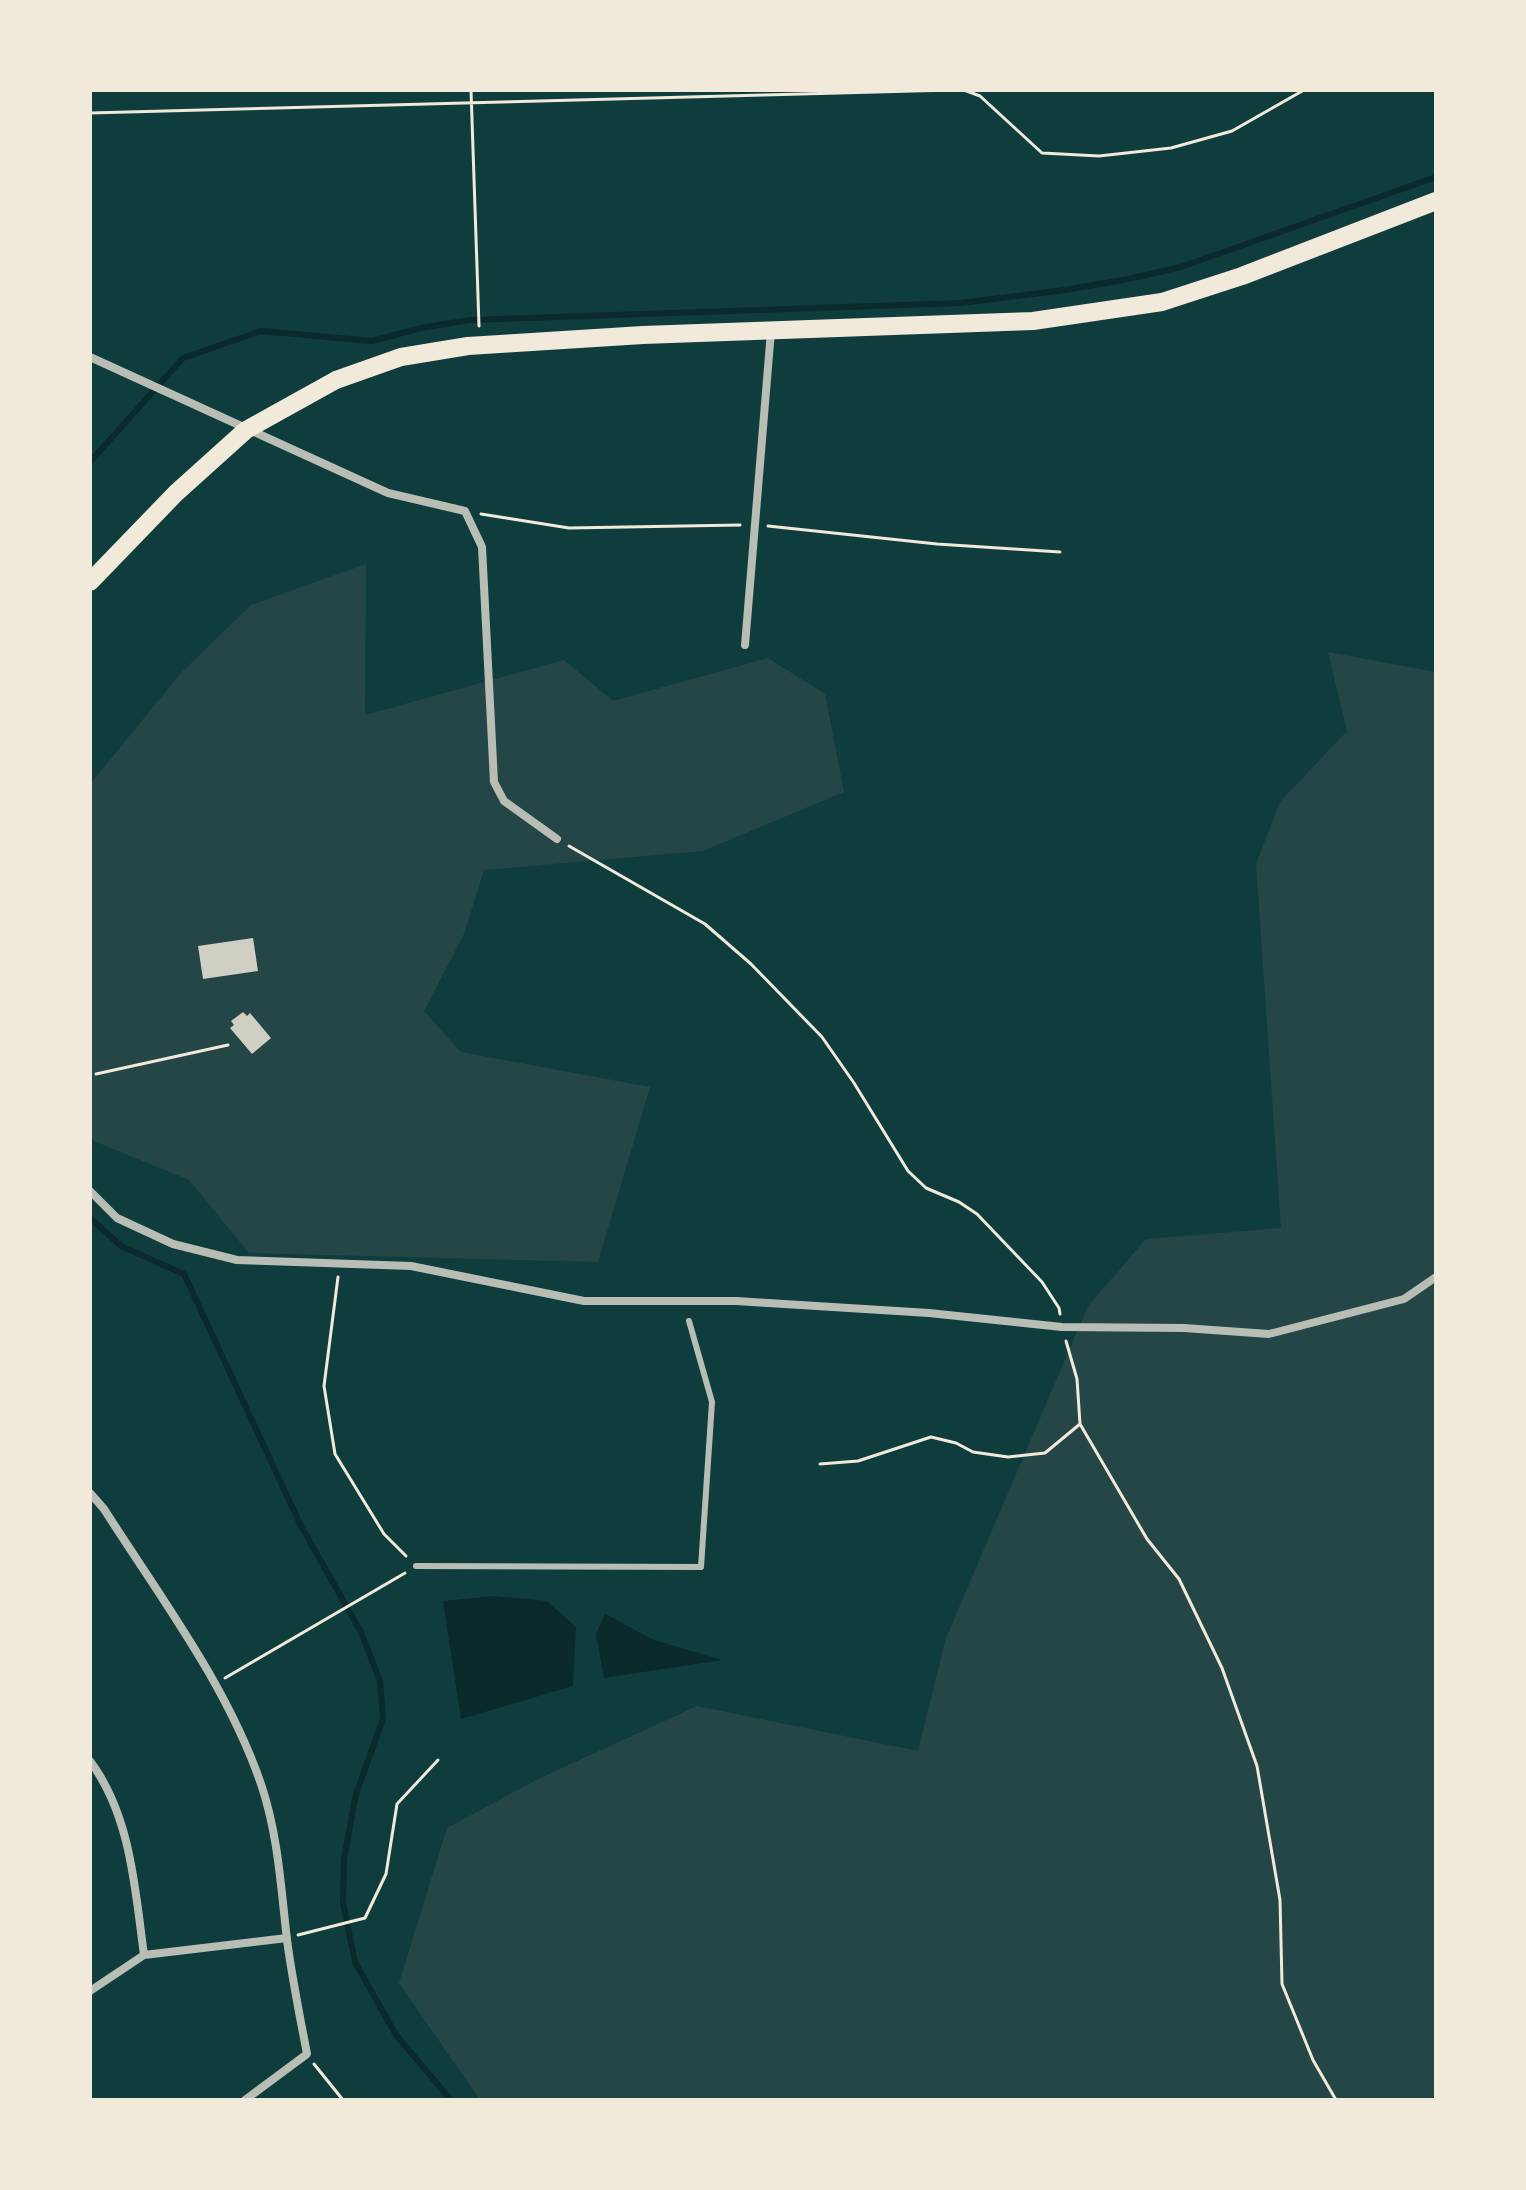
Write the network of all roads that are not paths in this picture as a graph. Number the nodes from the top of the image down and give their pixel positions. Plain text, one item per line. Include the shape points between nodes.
1 (1436, 201) edge
2 (771, 331) junction
3 (90, 357) edge
4 (246, 430) junction
5 (90, 582) edge
6 (745, 645) dead end
7 (557, 839) road end
8 (90, 1191) edge
9 (1436, 1277) edge
10 (689, 1321) dead end
11 (90, 1493) edge
12 (416, 1566) road end
13 (90, 1761) edge
14 (287, 1938) junction
15 (144, 1955) junction
16 (90, 1991) edge
17 (245, 2100) edge

1 - 2 main road via 1162,302 1033,321
2 - 4 main road via 479,346 401,357 336,380
2 - 6 street
3 - 4 street
4 - 5 main road
4 - 7 street via 388,493 465,511 482,547 494,782 504,801
8 - 9 street via 117,1218 173,1244 237,1260 411,1266 584,1301 736,1301 1062,1327 1269,1334 1404,1299
10 - 12 lane via 712,1402 701,1567
11 - 14 street via 242,1734 262,1787 278,1856
13 - 15 street via 119,1815
14 - 15 street
14 - 17 street via 307,2054
15 - 16 street

